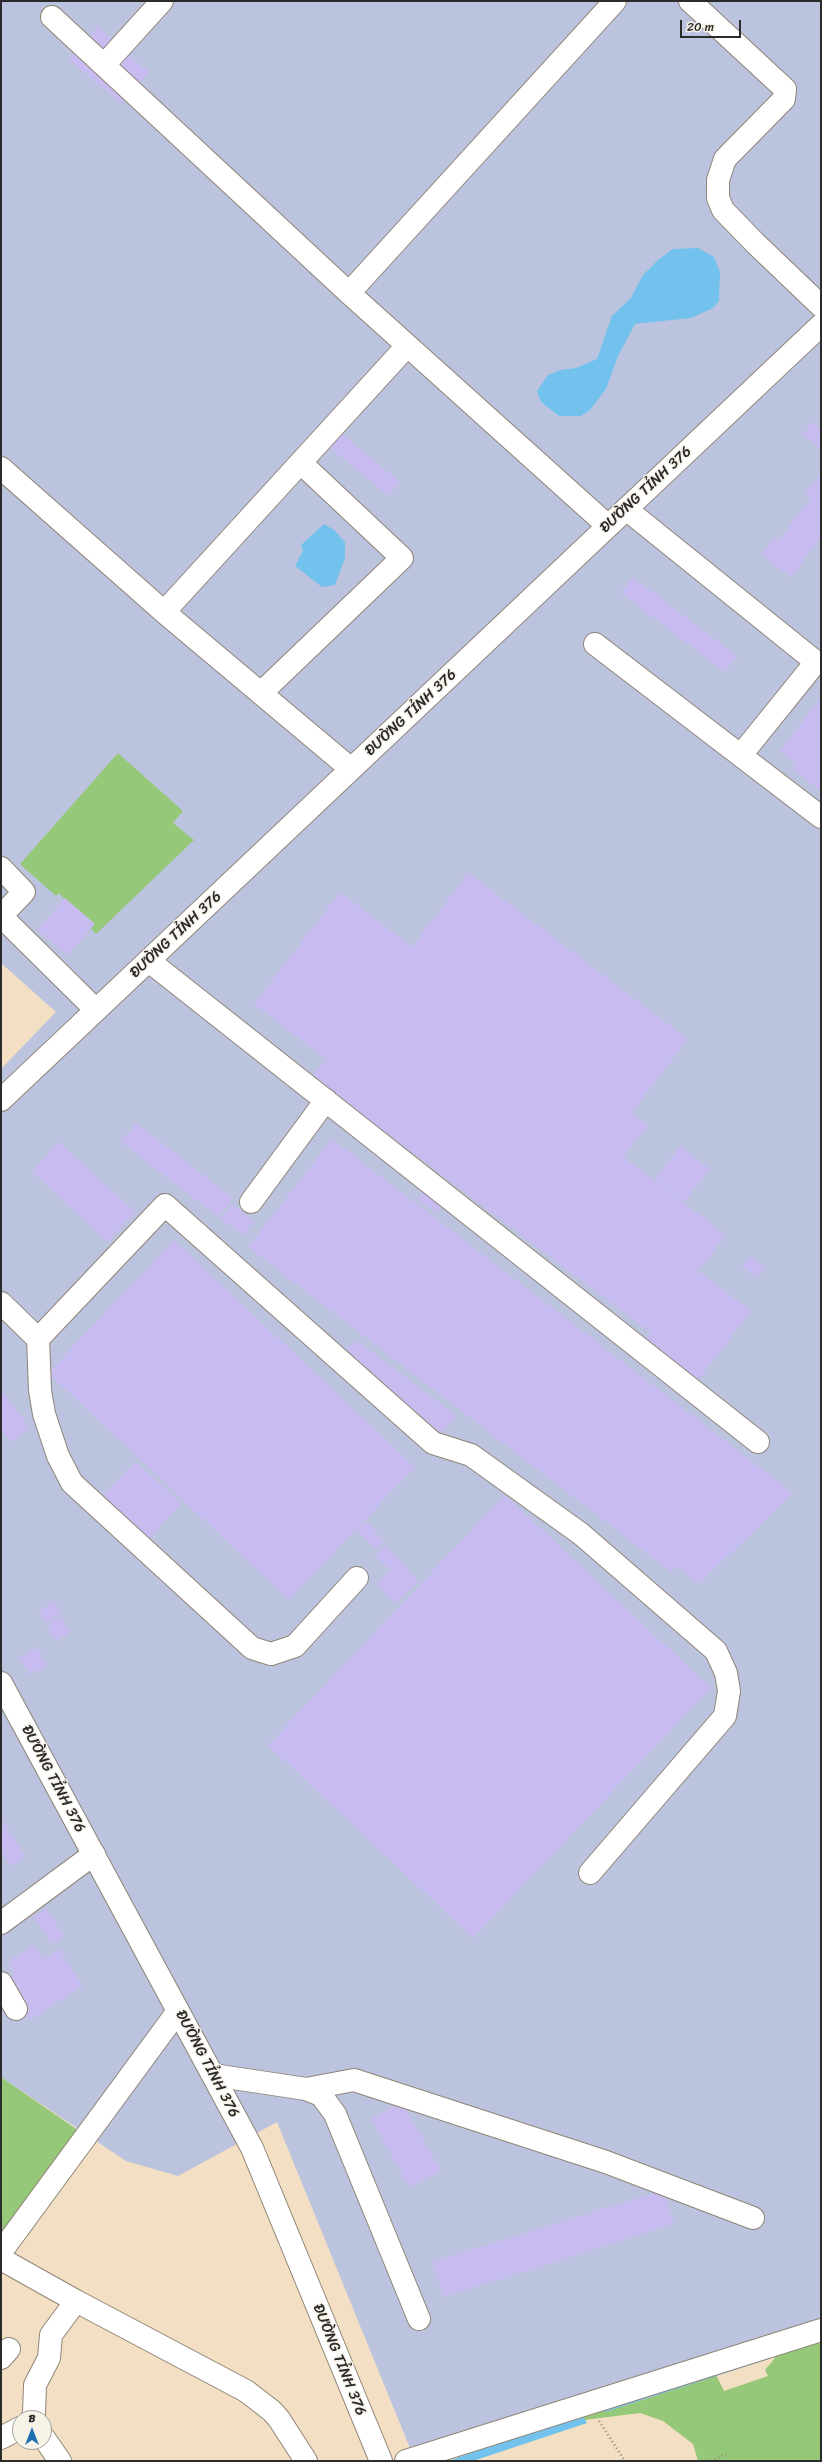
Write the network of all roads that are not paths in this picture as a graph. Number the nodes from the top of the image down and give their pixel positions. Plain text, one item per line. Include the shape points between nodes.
1 (162, 1) edge
2 (616, 1) edge
3 (690, 1) edge
4 (52, 17) dead end
5 (104, 65) junction
6 (349, 293) junction
7 (821, 306) edge
8 (821, 324) edge
9 (407, 346) junction
10 (300, 463) junction
11 (1, 468) edge
12 (626, 509) junction
13 (608, 526) junction
14 (164, 612) junction
15 (595, 644) dead end
16 (261, 694) junction
17 (741, 755) junction
18 (351, 769) junction
19 (821, 817) edge
20 (1, 868) edge
21 (1, 916) edge
22 (149, 960) junction
23 (96, 1010) junction
24 (1, 1100) edge
25 (326, 1100) junction
26 (251, 1202) dead end
27 (1, 1303) edge
28 (38, 1339) junction
29 (758, 1442) dead end
30 (356, 1578) dead end
31 (1, 1683) edge
32 (94, 1854) junction
33 (590, 1873) dead end
34 (1, 1924) edge
35 (1, 1983) edge
36 (16, 2009) dead end
37 (178, 2011) junction
38 (213, 2075) junction
39 (306, 2089) junction
40 (753, 2218) dead end
41 (3, 2263) edge
42 (76, 2301) junction
43 (420, 2319) dead end
44 (821, 2330) edge
45 (33, 2410) edge
46 (12, 2432) edge
47 (1, 2438) edge
48 (52, 2450) edge
49 (60, 2461) edge
50 (306, 2461) edge
51 (381, 2461) edge
52 (406, 2461) edge

1 - 5 street
2 - 6 street
3 - 7 street via 785,89 784,99 725,159 718,180 718,198 723,210 739,227
4 - 5 street
5 - 6 street
6 - 9 street
8 - 12 street, ĐƯỜNG TỈNH 376
9 - 10 street
9 - 13 street
10 - 14 street
10 - 16 street via 402,558
11 - 14 street
12 - 13 street, ĐƯỜNG TỈNH 376
12 - 17 street via 816,662
13 - 18 street, ĐƯỜNG TỈNH 376
14 - 16 street
15 - 17 street
16 - 18 street
17 - 19 street
18 - 22 street, ĐƯỜNG TỈNH 376
20 - 21 street via 24,892
21 - 23 street
22 - 23 street, ĐƯỜNG TỈNH 376
22 - 25 street
23 - 24 street, ĐƯỜNG TỈNH 376
25 - 26 street
25 - 29 street
27 - 28 street
28 - 30 street via 40,1390 44,1414 58,1456 72,1483 252,1648 271,1654 295,1646
28 - 33 street via 165,1205 433,1443 471,1455 582,1534 716,1651 726,1673 729,1691 725,1716
31 - 32 street, ĐƯỜNG TỈNH 376
32 - 34 street
32 - 37 street, ĐƯỜNG TỈNH 376
35 - 36 street
37 - 38 street, ĐƯỜNG TỈNH 376
37 - 41 street
38 - 39 street
38 - 51 street, ĐƯỜNG TỈNH 376 via 252,2148
39 - 40 street via 354,2080 606,2162
39 - 43 street via 321,2095 335,2114
41 - 42 street
42 - 45 street via 51,2335 49,2358 35,2385
42 - 50 street via 246,2391 272,2411
44 - 52 street
46 - 47 street
48 - 49 street

